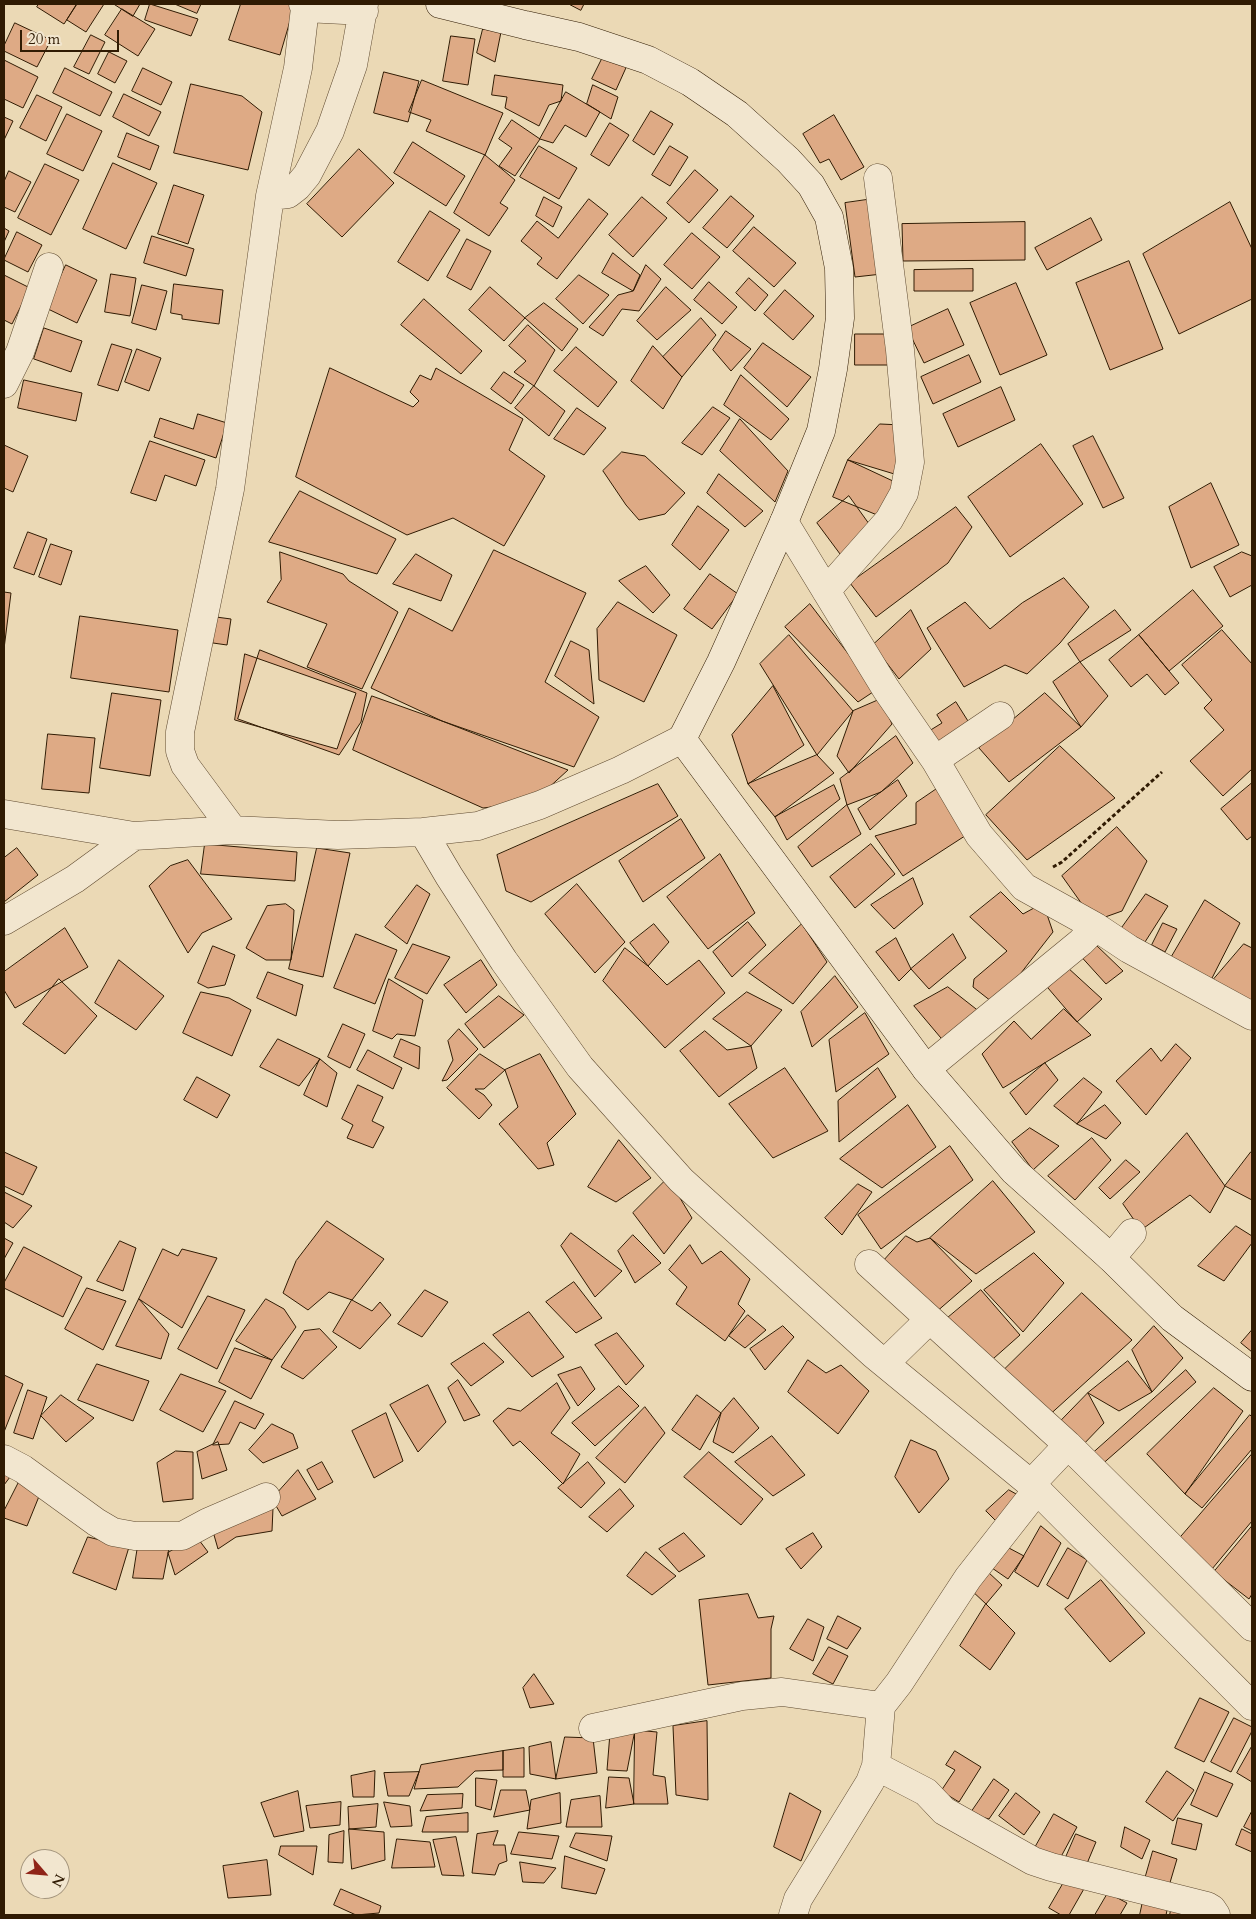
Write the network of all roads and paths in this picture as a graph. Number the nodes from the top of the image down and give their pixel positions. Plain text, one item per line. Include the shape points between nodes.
1 (440, 4) edge
2 (307, 6) edge
3 (360, 8) edge
4 (878, 178) dead end
5 (270, 196) junction
6 (49, 267) dead end
7 (4, 384) edge
8 (784, 522) junction
9 (826, 591) junction
10 (1000, 716) dead end
11 (682, 739) junction
12 (935, 760) junction
13 (1162, 772) dead end
14 (4, 797) edge
15 (4, 814) edge
16 (33, 818) junction
17 (233, 830) junction
18 (423, 832) junction
19 (134, 836) junction
20 (1024, 887) junction
21 (4, 921) edge
22 (1089, 934) junction
23 (1252, 1016) edge
24 (926, 1069) junction
25 (1132, 1233) dead end
26 (1111, 1258) junction
27 (870, 1264) dead end
28 (926, 1324) junction
29 (889, 1359) junction
30 (1252, 1376) edge
31 (1065, 1448) junction
32 (4, 1459) edge
33 (1035, 1483) junction
34 (266, 1497) dead end
35 (1252, 1628) edge
36 (1249, 1694) edge
37 (881, 1706) junction
38 (593, 1728) dead end
39 (876, 1766) junction
40 (793, 1915) edge
41 (1216, 1915) edge

1 - 8 street via 579,37 648,60 690,82 737,114 811,185 829,216 839,268 840,318 821,431
2 - 3 street
2 - 5 street via 298,68
3 - 5 street via 353,65 330,131 297,187 288,194
4 - 9 street via 900,350 910,462 904,493 888,520
5 - 17 street via 230,489 180,732 180,751 185,765
6 - 7 street via 20,352
8 - 9 street
8 - 11 street via 721,662
9 - 12 street via 886,689
10 - 12 street
11 - 18 street via 540,805 478,826
11 - 24 street
12 - 20 street via 979,835
13 - 20 path via 1062,862
14 - 16 street
15 - 16 street
16 - 19 street
17 - 18 street via 338,835
17 - 19 street
18 - 29 street via 504,961 587,1074 680,1180
19 - 21 street via 75,880
20 - 22 street
22 - 23 street via 1130,949
22 - 24 street
24 - 26 street via 1014,1171
25 - 26 street
26 - 30 street via 1172,1318
27 - 28 street
28 - 29 street
28 - 31 street
29 - 33 street
31 - 33 street
31 - 35 street
32 - 34 street via 23,1468 104,1527 135,1536 182,1536
33 - 36 street
33 - 37 street
37 - 38 street via 782,1692 742,1696
37 - 39 street
39 - 40 street via 870,1782 798,1899
39 - 41 street via 926,1792 944,1812 1033,1861 1207,1906

